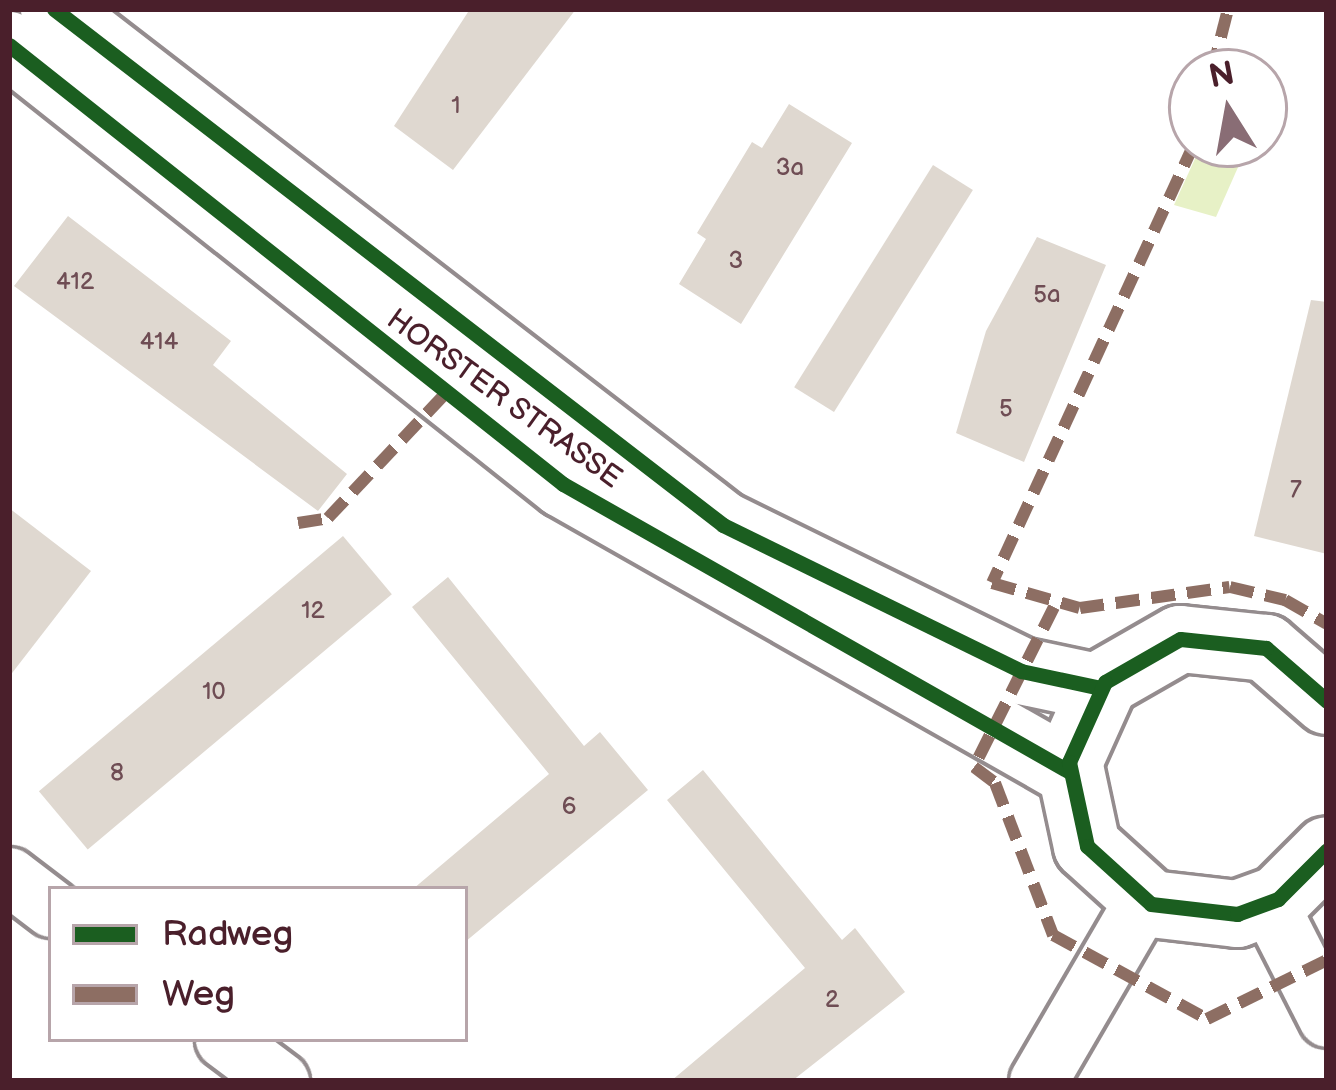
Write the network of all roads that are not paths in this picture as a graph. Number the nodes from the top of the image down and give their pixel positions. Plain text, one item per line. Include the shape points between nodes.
1 (54, 9) edge
2 (9, 46) edge
3 (1101, 688) junction
4 (1327, 701) edge
5 (1070, 772) junction
6 (1327, 850) edge
7 (9, 876) edge
8 (1144, 899) junction
9 (1268, 902) junction
10 (48, 906) edge
11 (1327, 1018) edge
12 (228, 1042) edge
13 (280, 1081) edge
14 (1038, 1081) edge

1 - 3 main road, HORSTER STRASSE via 723,525 1021,671
2 - 5 main road, HORSTER STRASSE via 563,484
3 - 4 main road via 1139,655 1180,639 1224,637 1267,648
3 - 5 main road via 1081,720
5 - 8 main road via 1087,846
6 - 9 main road
7 - 10 street
8 - 9 main road via 1193,916
8 - 14 street
9 - 11 street
12 - 13 street

